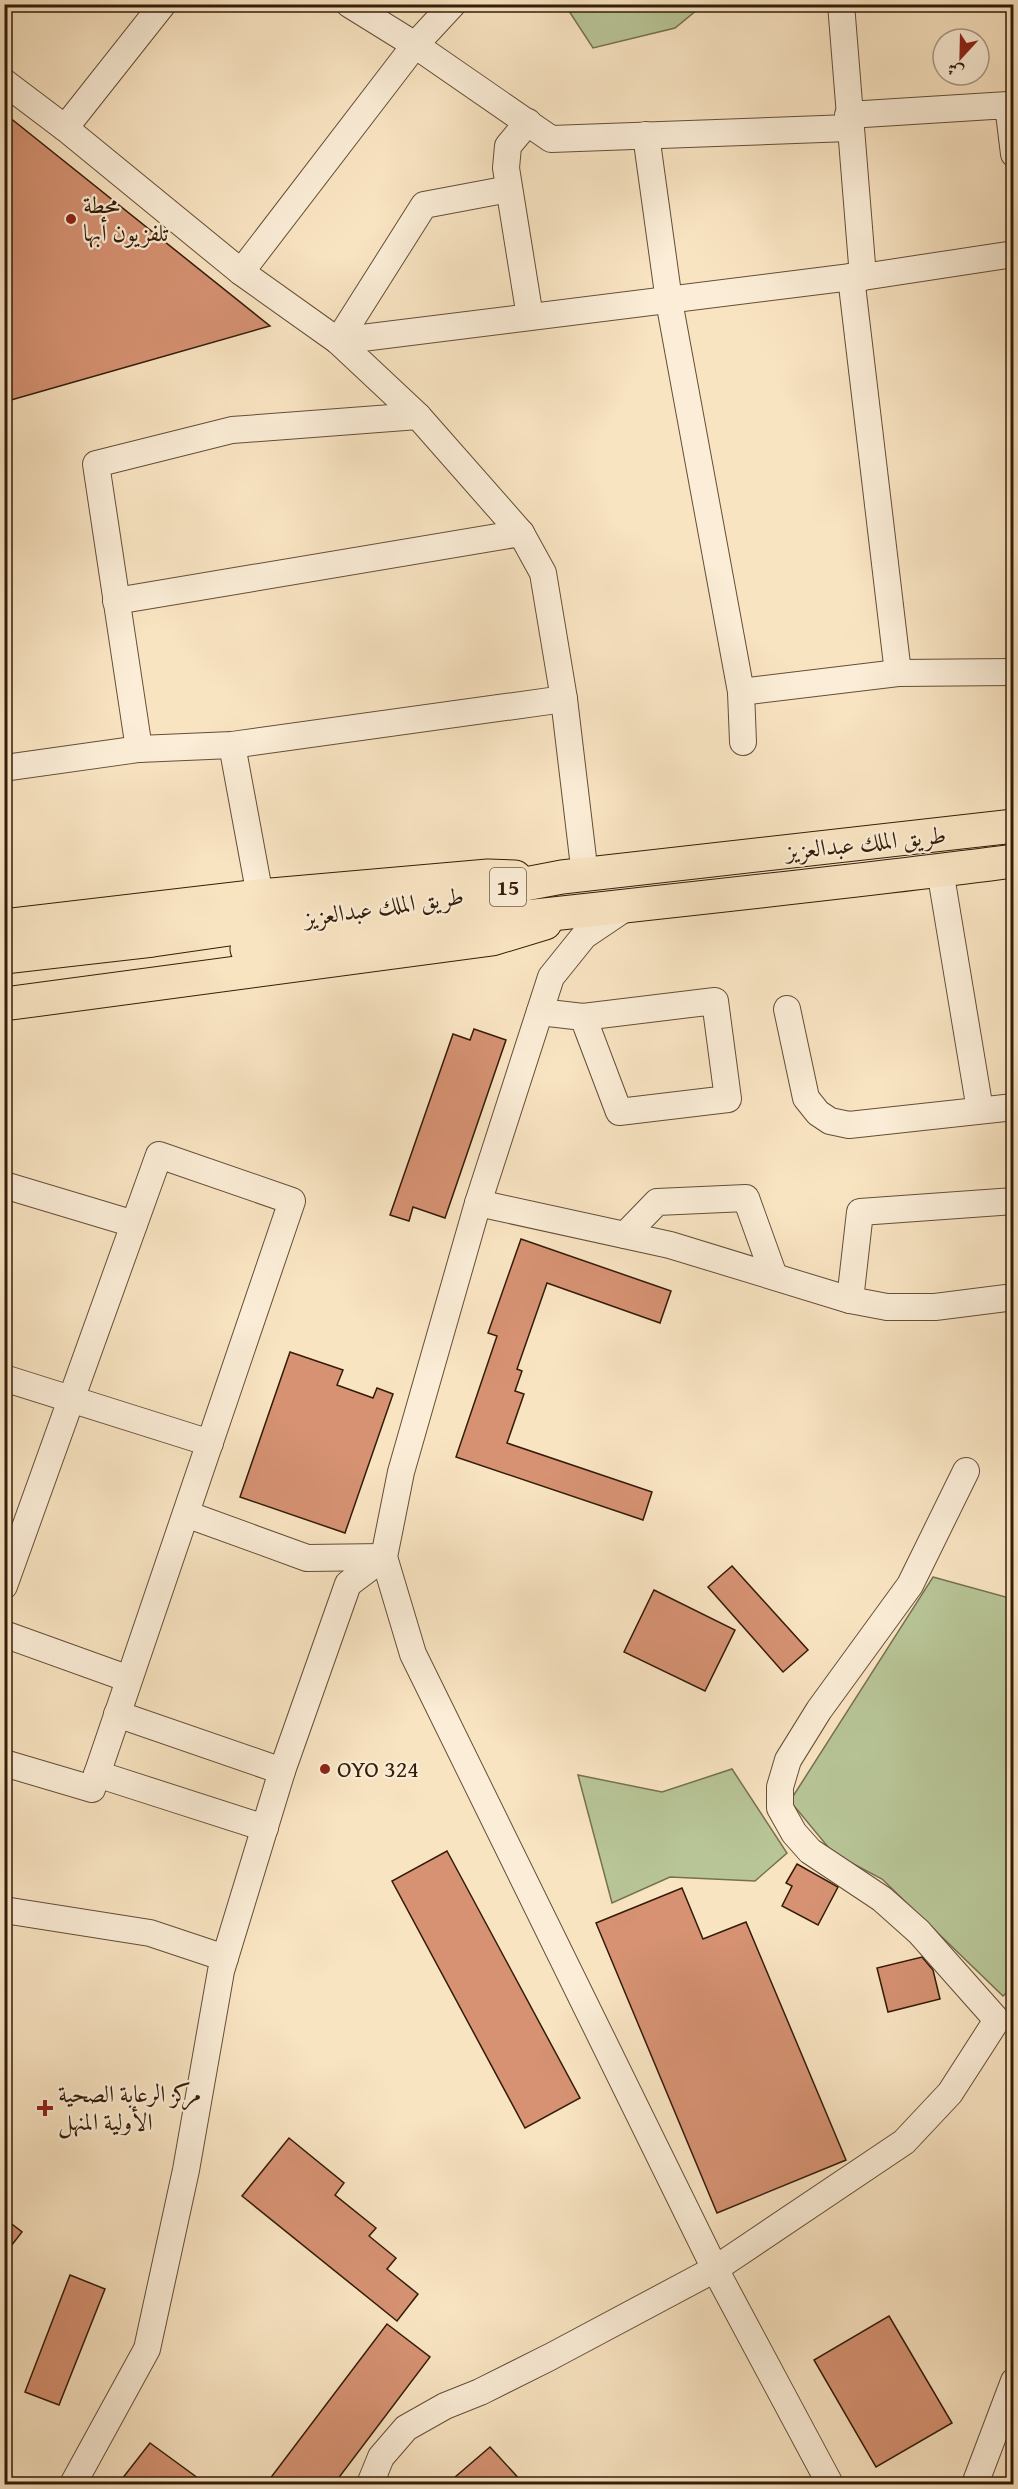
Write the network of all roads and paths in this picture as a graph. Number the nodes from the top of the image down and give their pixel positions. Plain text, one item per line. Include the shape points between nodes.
1 (163, 4) edge
2 (349, 4) edge
3 (453, 4) edge
4 (841, 4) edge
5 (415, 45) junction
6 (4, 82) edge
7 (528, 122) junction
8 (849, 122) junction
9 (65, 128) junction
10 (646, 135) junction
11 (1014, 154) edge
12 (509, 189) junction
13 (1014, 254) edge
14 (241, 272) junction
15 (857, 277) junction
16 (669, 301) junction
17 (530, 317) junction
18 (338, 341) junction
19 (418, 416) junction
20 (521, 533) junction
21 (116, 602) junction
22 (1014, 672) edge
23 (898, 673) junction
24 (741, 692) junction
25 (564, 699) junction
26 (743, 742) dead end
27 (232, 745) junction
28 (139, 749) junction
29 (4, 768) edge
30 (1014, 826) edge
31 (1014, 861) edge
32 (940, 870) junction
33 (574, 876) junction
34 (260, 896) junction
35 (629, 906) junction
36 (587, 910) junction
37 (4, 926) edge
38 (4, 957) edge
39 (4, 979) edge
40 (68, 995) junction
41 (4, 1004) edge
42 (787, 1009) dead end
43 (540, 1012) junction
44 (4, 1017) edge
45 (583, 1017) junction
46 (1014, 1107) edge
47 (980, 1110) junction
48 (4, 1185) edge
49 (1014, 1201) edge
50 (478, 1203) junction
51 (134, 1224) junction
52 (625, 1235) junction
53 (774, 1276) junction
54 (1014, 1297) edge
55 (850, 1299) junction
56 (4, 1378) edge
57 (72, 1399) junction
58 (210, 1443) junction
59 (966, 1471) dead end
60 (186, 1514) junction
61 (384, 1557) junction
62 (4, 1586) edge
63 (4, 1634) edge
64 (129, 1679) junction
65 (117, 1714) junction
66 (4, 1763) edge
67 (282, 1771) junction
68 (97, 1774) junction
69 (265, 1828) junction
70 (4, 1910) edge
71 (225, 1958) junction
72 (715, 2269) junction
73 (1014, 2381) edge
74 (73, 2484) edge
75 (370, 2484) edge
76 (830, 2484) edge
77 (975, 2484) edge

1 - 9 street
2 - 5 street
3 - 5 street
4 - 8 street
5 - 7 street
5 - 14 street
6 - 9 street
7 - 10 street via 551,139
7 - 12 street via 508,146
8 - 10 street
8 - 11 street via 1008,105
8 - 15 street
9 - 14 street
10 - 16 street
12 - 17 street
12 - 18 street via 424,205
13 - 15 street
14 - 18 street
15 - 16 street
15 - 23 street
16 - 17 street
16 - 24 street
17 - 18 street
18 - 19 street
19 - 20 street
19 - 21 street via 232,430 96,464
20 - 21 street
20 - 25 street via 543,573
21 - 28 street
22 - 23 street
23 - 24 street
24 - 26 street
25 - 27 street
25 - 33 street
27 - 28 street
27 - 34 street
28 - 29 street
30 - 33 main road, طريق الملك عبدالعزيز / 15
31 - 32 main road, طريق الملك عبدالعزيز / 15
32 - 35 main road, طريق الملك عبدالعزيز / 15
32 - 47 street
33 - 34 main road via 488,876
33 - 38 main road, طريق الملك عبدالعزيز / 15 via 164,938
34 - 37 main road
35 - 36 main road, طريق الملك عبدالعزيز / 15
35 - 43 street via 584,936 551,977
36 - 39 main road, طريق الملك عبدالعزيز / 15
36 - 40 main road via 492,939
40 - 41 main road
40 - 44 main road
42 - 47 street via 806,1098 830,1121 849,1125
43 - 45 street
43 - 50 street
45 - 45 street via 619,1112 728,1099 715,1000
46 - 47 street
48 - 51 street
49 - 55 street via 860,1212
50 - 52 street
50 - 61 street via 401,1472
51 - 57 street
51 - 58 street via 159,1155 292,1201
52 - 53 street
52 - 53 street via 657,1202 746,1198
53 - 55 street
54 - 55 street via 935,1307 887,1307
56 - 57 street
57 - 58 street
57 - 62 street
58 - 60 street
59 - 72 street via 910,1586 819,1710 788,1760 780,1787 780,1808 810,1851 882,1899 919,1932 997,2020 950,2093 904,2142
60 - 61 street via 307,1558
60 - 64 street
61 - 67 street via 348,1584
61 - 72 street via 413,1654
63 - 64 street
64 - 65 street
65 - 67 street
65 - 68 street
66 - 68 street via 92,1789
67 - 69 street
68 - 69 street
69 - 71 street
70 - 71 street via 150,1933
71 - 74 street via 186,2170 147,2349
72 - 75 street via 406,2428 381,2457
72 - 76 street
73 - 77 street

